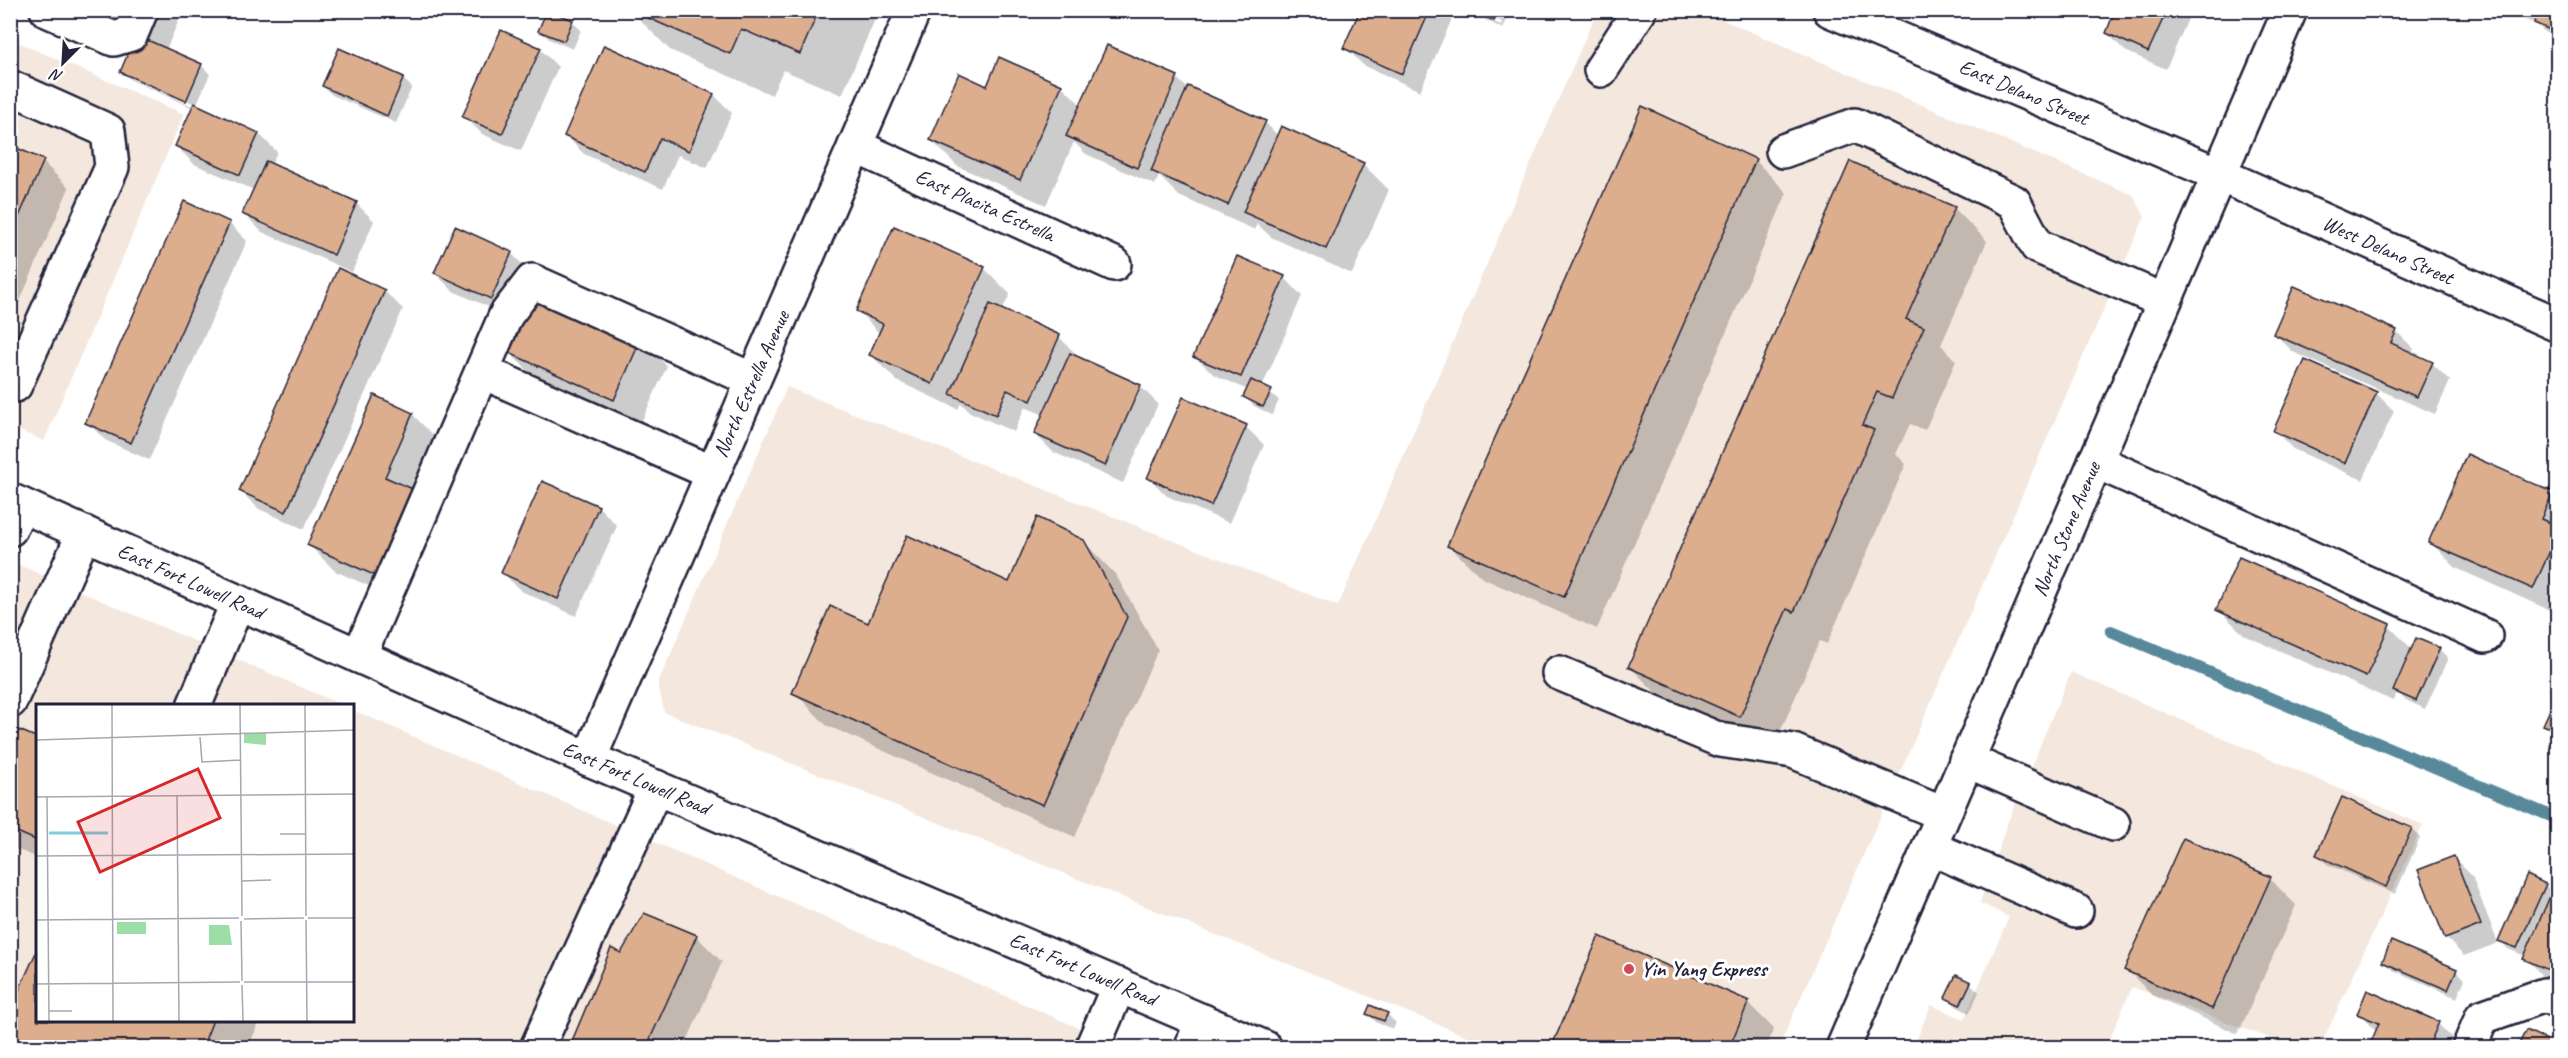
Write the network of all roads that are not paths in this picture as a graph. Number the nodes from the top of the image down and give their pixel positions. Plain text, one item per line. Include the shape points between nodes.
1 (47, 10) edge
2 (141, 10) edge
3 (914, 10) edge
4 (1640, 10) edge
5 (1830, 10) edge
6 (2290, 10) edge
7 (1601, 70) dead end
8 (10, 87) edge
9 (855, 146) junction
10 (1783, 151) dead end
11 (2218, 174) junction
12 (1114, 264) dead end
13 (2164, 301) junction
14 (2558, 325) edge
15 (483, 372) junction
16 (753, 380) junction
17 (15, 384) dead end
18 (2095, 461) junction
19 (713, 473) junction
20 (14, 511) edge
21 (84, 533) junction
22 (238, 602) junction
23 (2485, 636) dead end
24 (359, 656) junction
25 (1559, 673) dead end
26 (10, 701) edge
27 (194, 704) edge
28 (589, 759) junction
29 (1966, 760) junction
30 (656, 787) junction
31 (1943, 814) junction
32 (2113, 824) dead end
33 (1929, 847) junction
34 (2076, 911) dead end
35 (1119, 985) junction
36 (2558, 1001) edge
37 (1197, 1034) edge
38 (537, 1047) edge
39 (1092, 1047) edge
40 (1265, 1047) edge
41 (1843, 1047) edge
42 (2469, 1047) edge

1 - 2 main road via 114,39 130,34
3 - 9 main road, North Estrella Avenue
4 - 7 main road
5 - 11 main road, East Delano Street
6 - 11 main road, North Stone Avenue
8 - 17 main road via 108,131 112,167
9 - 12 main road, East Placita Estrella
9 - 16 main road, North Estrella Avenue
10 - 13 main road via 1855,125 2014,202 2037,246
11 - 13 main road, North Stone Avenue
11 - 14 main road, West Delano Street
13 - 18 main road, North Stone Avenue
15 - 16 main road via 506,315 532,281
15 - 19 main road
15 - 24 main road
16 - 19 main road, North Estrella Avenue
18 - 23 main road
18 - 29 main road, North Stone Avenue
19 - 28 main road, North Estrella Avenue
20 - 21 main road, East Fort Lowell Road
21 - 22 main road, East Fort Lowell Road
21 - 26 main road
22 - 24 main road, East Fort Lowell Road
22 - 27 main road
24 - 28 main road, East Fort Lowell Road
25 - 31 main road via 1720,740 1793,751
28 - 30 main road, East Fort Lowell Road
29 - 31 main road, North Stone Avenue
29 - 32 main road
30 - 35 main road, East Fort Lowell Road
30 - 38 main road
31 - 33 main road, North Stone Avenue
33 - 34 main road
33 - 41 main road, North Stone Avenue
35 - 37 main road, East Fort Lowell Road
35 - 39 main road
36 - 42 main road via 2544,995 2482,1017
37 - 40 main road, East Fort Lowell Road

